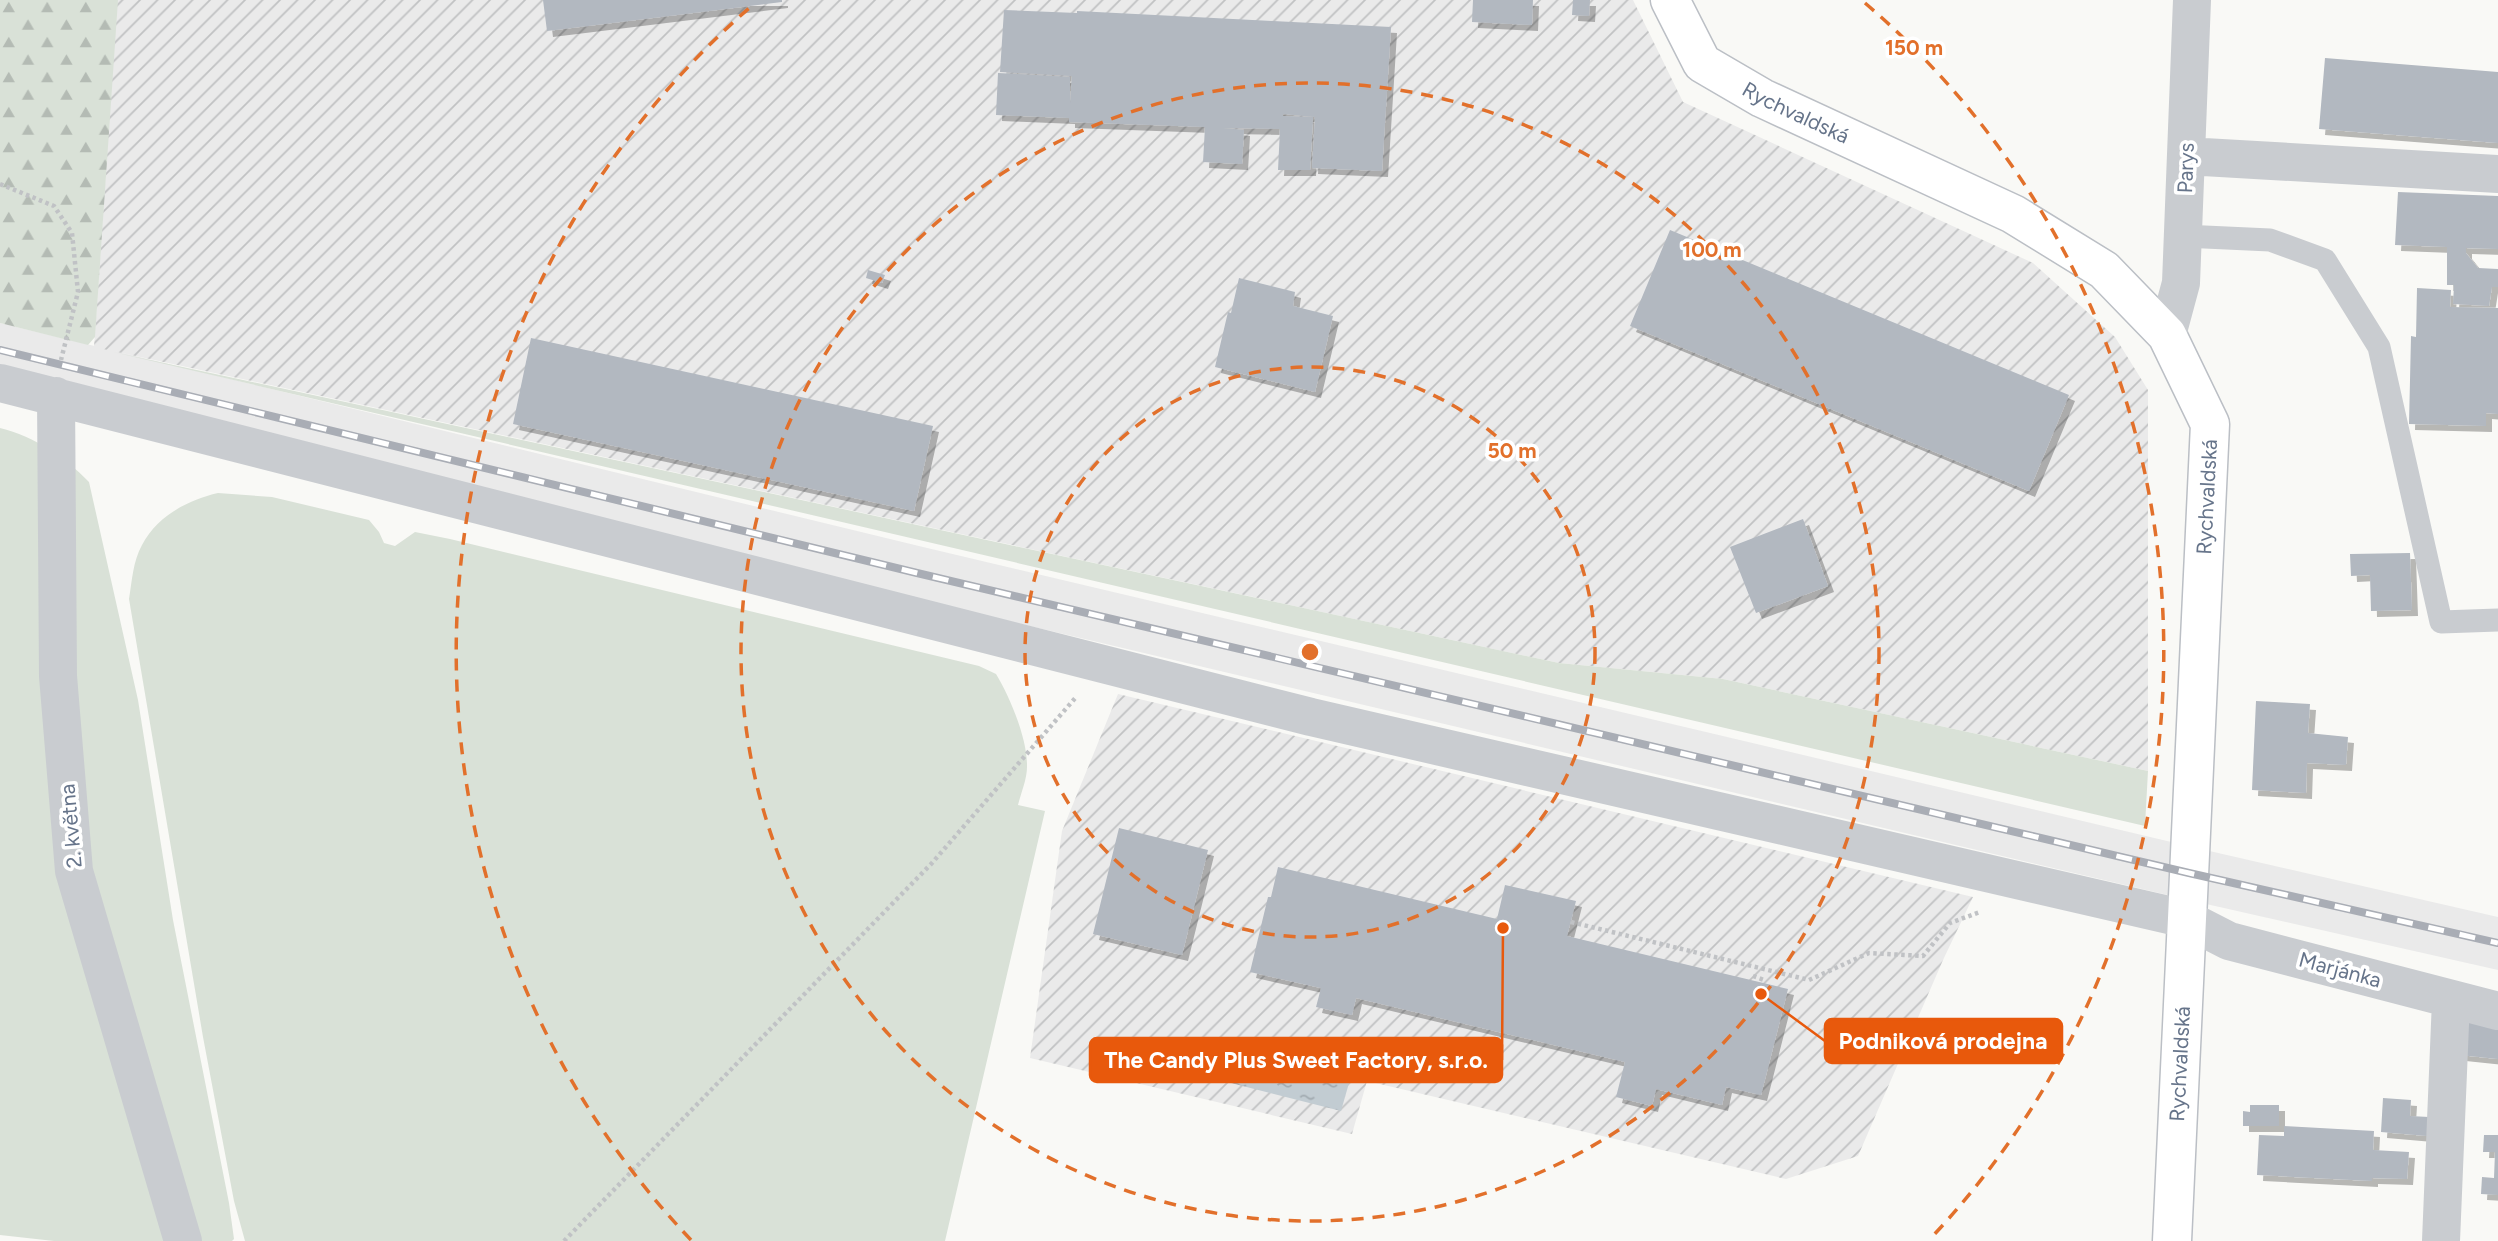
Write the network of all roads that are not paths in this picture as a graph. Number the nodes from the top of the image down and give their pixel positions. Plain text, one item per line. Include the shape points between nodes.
1 (1670, 0) edge
2 (2192, 0) edge
3 (2186, 156) junction
4 (2498, 174) edge
5 (2183, 236) junction
6 (2167, 335) junction
7 (0, 383) edge
8 (56, 396) junction
9 (2498, 620) edge
10 (2186, 919) junction
11 (2451, 1000) junction
12 (2498, 1012) edge
13 (183, 1241) edge
14 (2172, 1241) edge
15 (2441, 1241) edge

1 - 6 street, Rychvaldská via 1702,63 1762,98 2013,214 2104,270
2 - 3 street, Parys
3 - 4 street
3 - 5 street, Parys
5 - 6 street, Parys via 2181,283
5 - 9 lane via 2270,240 2325,260 2379,347 2441,622
6 - 10 street, Rychvaldská via 2210,424
7 - 8 street, Marjánka
8 - 10 street, Marjánka via 1325,721
8 - 13 street, 2. května via 58,676 74,871
10 - 11 street, Marjánka via 2229,941
10 - 14 street, Rychvaldská
11 - 12 street, Marjánka
11 - 15 street

